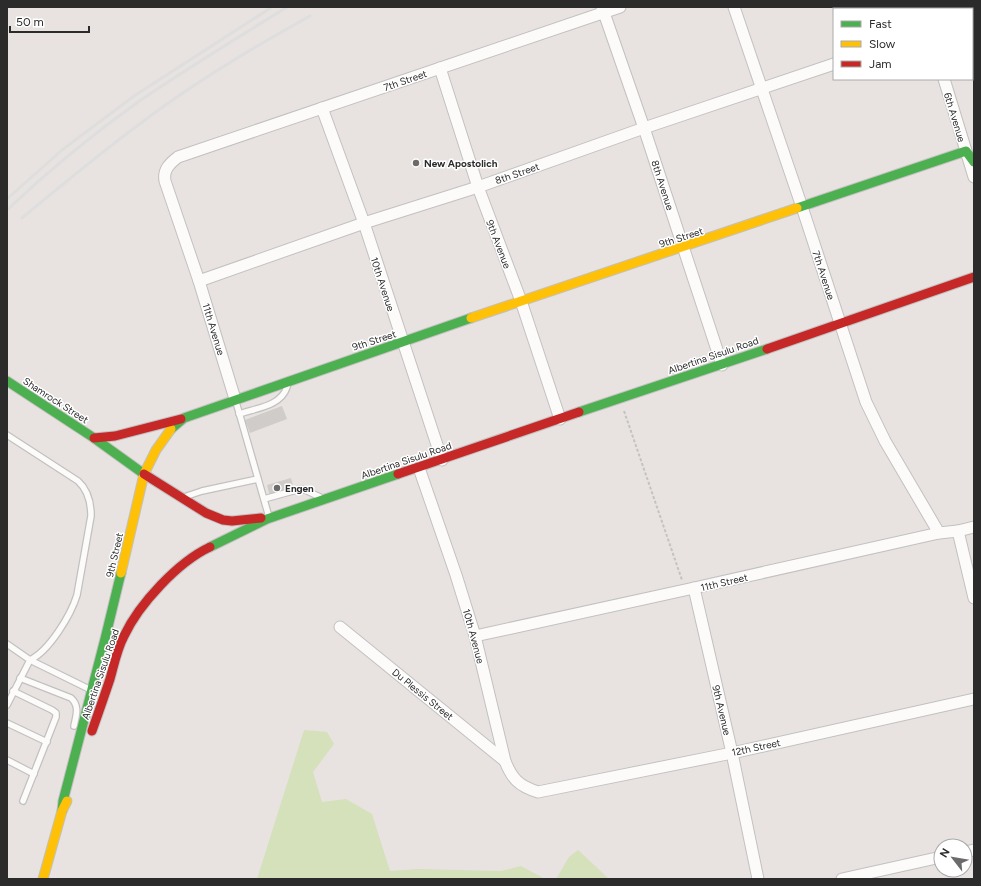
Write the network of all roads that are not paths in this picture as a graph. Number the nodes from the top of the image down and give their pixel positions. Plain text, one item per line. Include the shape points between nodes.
1 (620, 7) edge
2 (734, 7) edge
3 (603, 10) edge
4 (833, 64) edge
5 (440, 68) junction
6 (944, 80) edge
7 (762, 89) junction
8 (322, 108) junction
9 (644, 128) junction
10 (966, 147) junction
11 (190, 153) joint
12 (974, 162) edge
13 (974, 177) edge
14 (478, 187) junction
15 (802, 207) junction
16 (364, 223) junction
17 (684, 247) junction
18 (974, 277) edge
19 (199, 281) junction
20 (521, 301) junction
21 (840, 323) junction
22 (402, 342) junction
23 (722, 365) junction
24 (7, 381) edge
25 (290, 381) junction
26 (235, 399) junction
27 (240, 414) junction
28 (184, 418) junction
29 (560, 419) junction
30 (7, 435) edge
31 (94, 438) junction
32 (442, 460) junction
33 (419, 468) junction
34 (144, 474) junction
35 (258, 480) junction
36 (183, 498) junction
37 (264, 499) junction
38 (326, 500) junction
39 (268, 519) junction
40 (974, 527) edge
41 (958, 531) junction
42 (939, 533) junction
43 (690, 589) junction
44 (974, 598) edge
45 (340, 627) dead end
46 (474, 636) junction
47 (7, 644) edge
48 (30, 660) junction
49 (20, 678) junction
50 (13, 691) junction
51 (92, 691) junction
52 (104, 698) junction
53 (974, 699) edge
54 (7, 705) edge
55 (7, 723) edge
56 (72, 733) dead end
57 (90, 738) dead end
58 (46, 742) junction
59 (70, 747) dead end
60 (85, 752) dead end
61 (732, 752) junction
62 (7, 760) edge
63 (505, 761) junction
64 (34, 774) junction
65 (538, 792) joint
66 (23, 801) dead end
67 (61, 814) junction
68 (933, 859) edge
69 (43, 879) edge
70 (758, 879) edge
71 (842, 879) edge

1 - 3 street, 7th Street
2 - 7 street, 7th Avenue
3 - 5 street, 7th Street
3 - 9 street, 8th Avenue
4 - 7 street, 8th Street
5 - 8 street, 7th Street
5 - 14 street, 9th Avenue
6 - 10 street, 6th Avenue
7 - 9 street, 8th Street
7 - 15 street, 7th Avenue
8 - 11 street, 7th Street
8 - 16 street, 10th Avenue
9 - 14 street, 8th Street
9 - 17 street, 8th Avenue
10 - 12 main road
10 - 13 street, 6th Avenue
10 - 15 main road, 9th Street
11 - 19 street, 11th Avenue via 172,162 164,175
14 - 16 street, 8th Street
14 - 20 street, 9th Avenue
15 - 17 main road, 9th Street
15 - 21 street, 7th Avenue
16 - 19 street, 8th Street
16 - 22 street, 10th Avenue
17 - 20 main road, 9th Street
17 - 23 street, 8th Avenue
18 - 21 main road, Albertina Sisulu Road
19 - 26 street, 11th Avenue
20 - 22 main road, 9th Street
20 - 29 street, 9th Avenue
21 - 23 main road, Albertina Sisulu Road
21 - 42 street, 7th Avenue via 872,416
22 - 25 main road, 9th Street
22 - 32 street, 10th Avenue
23 - 29 main road, Albertina Sisulu Road
24 - 31 main road, Shamrock Street
25 - 26 main road, 9th Street
25 - 27 lane via 279,400
26 - 27 lane, 11th Avenue
26 - 28 main road, 9th Street
27 - 35 lane, 11th Avenue
28 - 31 main road via 115,436
28 - 34 main road, 9th Street via 160,443
29 - 32 main road, Albertina Sisulu Road
30 - 48 lane via 80,483 91,506 75,603 44,651
31 - 34 main road, Shamrock Street
32 - 33 main road, Albertina Sisulu Road
33 - 38 main road, Albertina Sisulu Road
33 - 46 street, 10th Avenue
34 - 36 main road, Shamrock Street
34 - 51 main road, 9th Street
35 - 36 lane via 202,491
35 - 37 lane, 11th Avenue
36 - 39 main road, Shamrock Street via 206,513 224,520
37 - 38 lane via 300,488
37 - 39 lane, 11th Avenue
38 - 39 main road, Albertina Sisulu Road
39 - 52 main road, Albertina Sisulu Road via 194,556 155,590 137,612 124,635
40 - 41 street, 11th Street
41 - 42 street, 11th Street
41 - 44 street
42 - 43 street, 11th Street
43 - 46 street, 11th Street
43 - 61 street, 9th Avenue
45 - 63 street, Du Plessis Street
46 - 63 street, 10th Avenue
47 - 48 lane
48 - 49 lane
48 - 51 lane
49 - 50 lane
49 - 56 lane via 75,701 77,709
50 - 54 lane
50 - 58 lane via 56,713
51 - 52 lane
51 - 67 main road, 9th Street
52 - 57 main road, Albertina Sisulu Road
53 - 61 street, 12th Street
55 - 58 lane
58 - 64 lane
59 - 67 lane
60 - 67 main road
61 - 65 street, 12th Street
61 - 70 street, 9th Avenue
62 - 64 lane
63 - 65 street, 10th Avenue via 519,784
64 - 66 lane
67 - 69 main road
68 - 71 street

